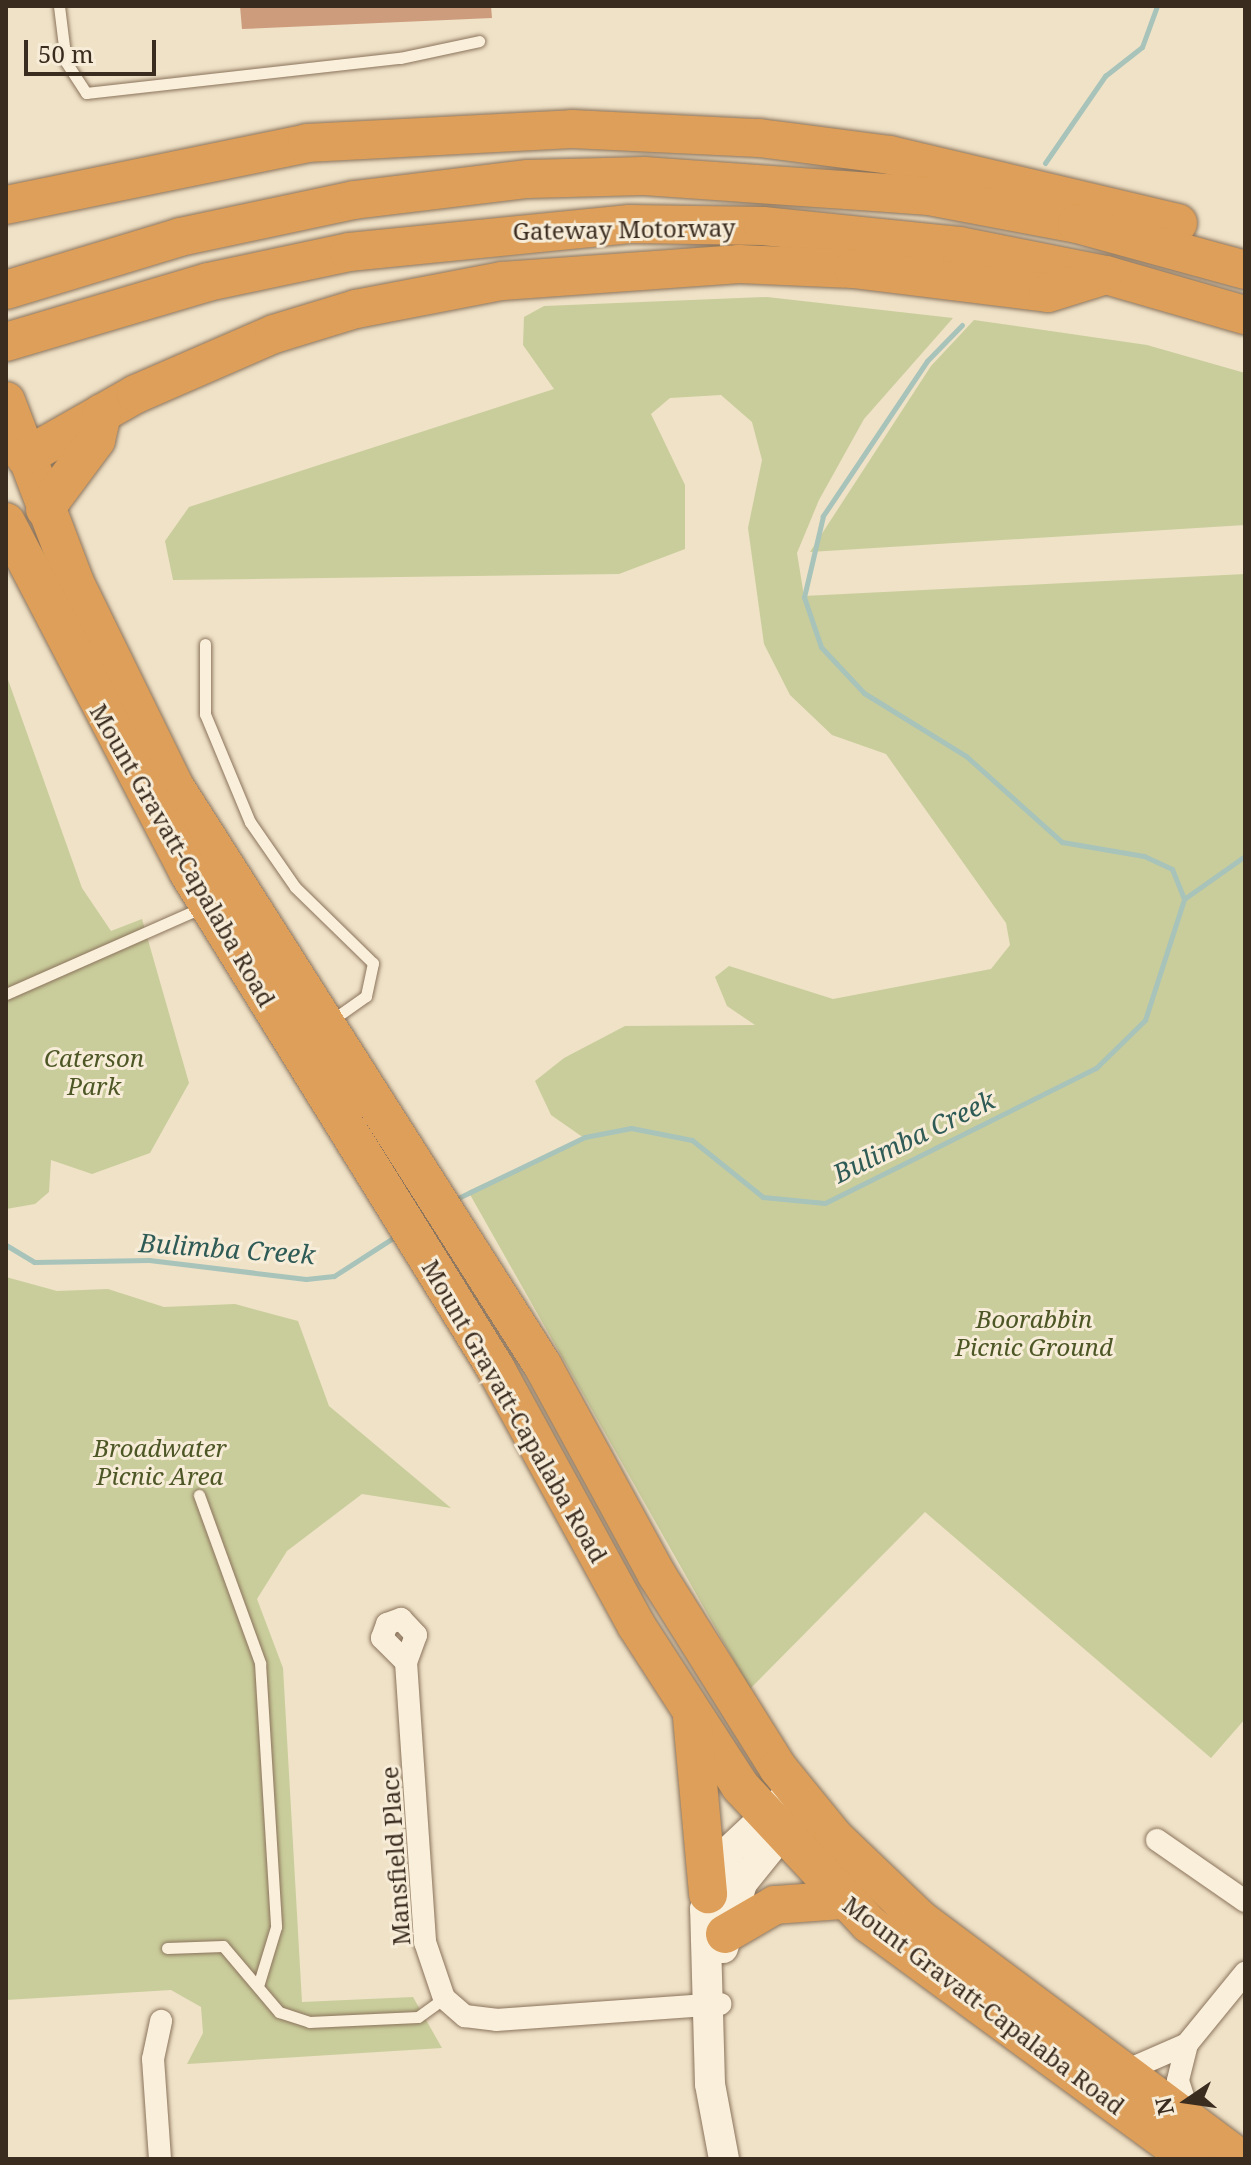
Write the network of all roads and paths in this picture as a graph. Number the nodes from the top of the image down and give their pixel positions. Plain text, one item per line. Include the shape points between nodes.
1 (59, 6) edge
2 (479, 41) dead end
3 (8, 202) edge
4 (1245, 247) edge
5 (1245, 270) edge
6 (1106, 275) junction
7 (9, 289) edge
8 (1245, 315) edge
9 (17, 339) edge
10 (6, 401) edge
11 (102, 413) junction
12 (14, 454) edge
13 (45, 509) junction
14 (6, 522) edge
15 (15, 560) edge
16 (205, 644) dead end
17 (208, 905) junction
18 (6, 994) edge
19 (325, 1025) junction
20 (199, 1495) dead end
21 (406, 1662) dead end
22 (692, 1717) junction
23 (800, 1798) junction
24 (770, 1825) junction
25 (1157, 1840) dead end
26 (708, 1894) junction
27 (843, 1900) junction
28 (1245, 1901) edge
29 (725, 1934) junction
30 (167, 1948) dead end
31 (1245, 1973) edge
32 (259, 1983) junction
33 (444, 1998) junction
34 (713, 2005) junction
35 (161, 2021) dead end
36 (1187, 2044) junction
37 (1123, 2072) junction
38 (1191, 2141) edge
39 (160, 2159) edge
40 (724, 2159) edge
41 (1241, 2159) edge

1 - 2 lane via 75,84 96,94 400,58
3 - 4 highway via 307,143 498,131 666,132 968,169
5 - 7 highway, Gateway Motorway via 1077,224 929,196 644,176 483,183 324,205 180,237
6 - 8 highway, Gateway Motorway
6 - 9 highway, Gateway Motorway via 959,246 821,231 562,227 280,265
6 - 11 highway via 1048,293 750,264 502,281 304,324 205,361
10 - 12 highway, Mount Gravatt-Capalaba Road
11 - 12 highway
11 - 13 highway via 96,440
12 - 13 highway, Mount Gravatt-Capalaba Road
13 - 19 highway, Mount Gravatt-Capalaba Road via 144,729
14 - 15 highway, Mount Gravatt-Capalaba Road
15 - 17 highway, Mount Gravatt-Capalaba Road
16 - 19 lane via 203,706 250,822 295,887 373,963 366,996
17 - 18 lane
17 - 22 highway, Mount Gravatt-Capalaba Road via 440,1277
19 - 23 highway, Mount Gravatt-Capalaba Road via 476,1259 707,1658
20 - 32 lane via 260,1663 276,1927
21 - 33 street, Mansfield Place via 425,1942
22 - 24 highway, Mount Gravatt-Capalaba Road
22 - 26 highway
23 - 24 main road
23 - 37 highway, Mount Gravatt-Capalaba Road via 921,1920
24 - 26 main road via 730,1850
24 - 27 highway, Mount Gravatt-Capalaba Road
24 - 29 main road
25 - 28 street
26 - 34 main road
27 - 29 highway via 775,1905
27 - 38 highway, Mount Gravatt-Capalaba Road
29 - 34 main road
30 - 32 lane via 223,1946
31 - 36 street
32 - 33 lane via 279,2012 309,2022 418,2017
33 - 34 street via 465,2016 496,2020
34 - 40 main road via 727,2086 721,2121
35 - 39 street via 153,2059
36 - 37 street
36 - 38 street via 1178,2081
37 - 38 highway, Mount Gravatt-Capalaba Road
38 - 41 highway, Mount Gravatt-Capalaba Road

